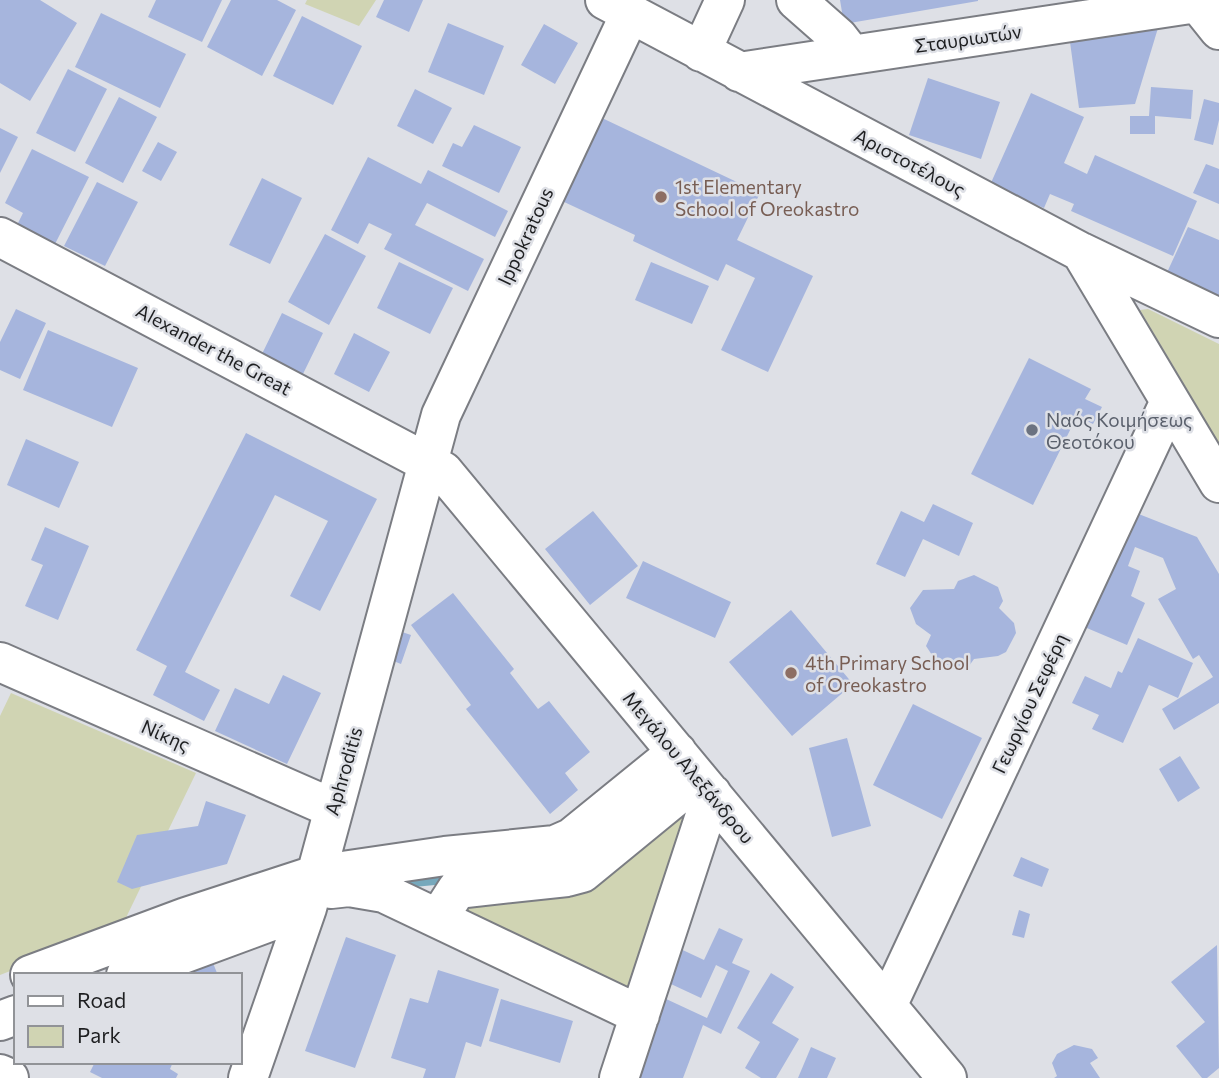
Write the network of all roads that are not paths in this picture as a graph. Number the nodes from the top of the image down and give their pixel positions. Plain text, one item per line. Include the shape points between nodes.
1 (725, 0) edge
2 (796, 0) edge
3 (631, 4) edge
4 (1204, 11) edge
5 (701, 52) junction
6 (852, 55) junction
7 (738, 72) junction
8 (0, 237) edge
9 (1081, 252) junction
10 (1219, 318) edge
11 (1170, 401) junction
12 (428, 461) junction
13 (1219, 483) edge
14 (0, 662) edge
15 (696, 775) junction
16 (332, 808) junction
17 (311, 891) junction
18 (439, 918) junction
19 (35, 973) edge
20 (130, 973) edge
21 (888, 1004) junction
22 (640, 1015) junction
23 (0, 1074) edge
24 (9, 1078) edge
25 (248, 1078) edge
26 (619, 1078) edge
27 (947, 1078) edge

1 - 5 street
2 - 6 street
3 - 5 street, Αριστοτέλους
3 - 12 street, Ippokratous via 441,415
4 - 6 street, Σταυριωτών
5 - 7 street, Αριστοτέλους
6 - 7 street, Σταυριωτών
7 - 9 street, Αριστοτέλους
8 - 12 street, Alexander the Great
9 - 10 street, Αριστοτέλους
9 - 11 street
11 - 13 street
11 - 21 street, Γεωργίου Σεφέρη
12 - 15 street, Μεγάλου Αλεξάνδρου via 456,484
12 - 16 street, Aphroditis
14 - 16 street, Νίκης
15 - 17 street via 555,845 446,856
15 - 18 street via 582,873 457,888
15 - 21 street, Μεγάλου Αλεξάνδρου
15 - 22 street
16 - 17 street, Aphroditis
17 - 18 street via 349,887 384,893
17 - 19 street via 186,917
17 - 20 street
17 - 25 street, Aphroditis
18 - 22 street
21 - 27 street, Μεγάλου Αλεξάνδρου
22 - 26 street
23 - 24 street

